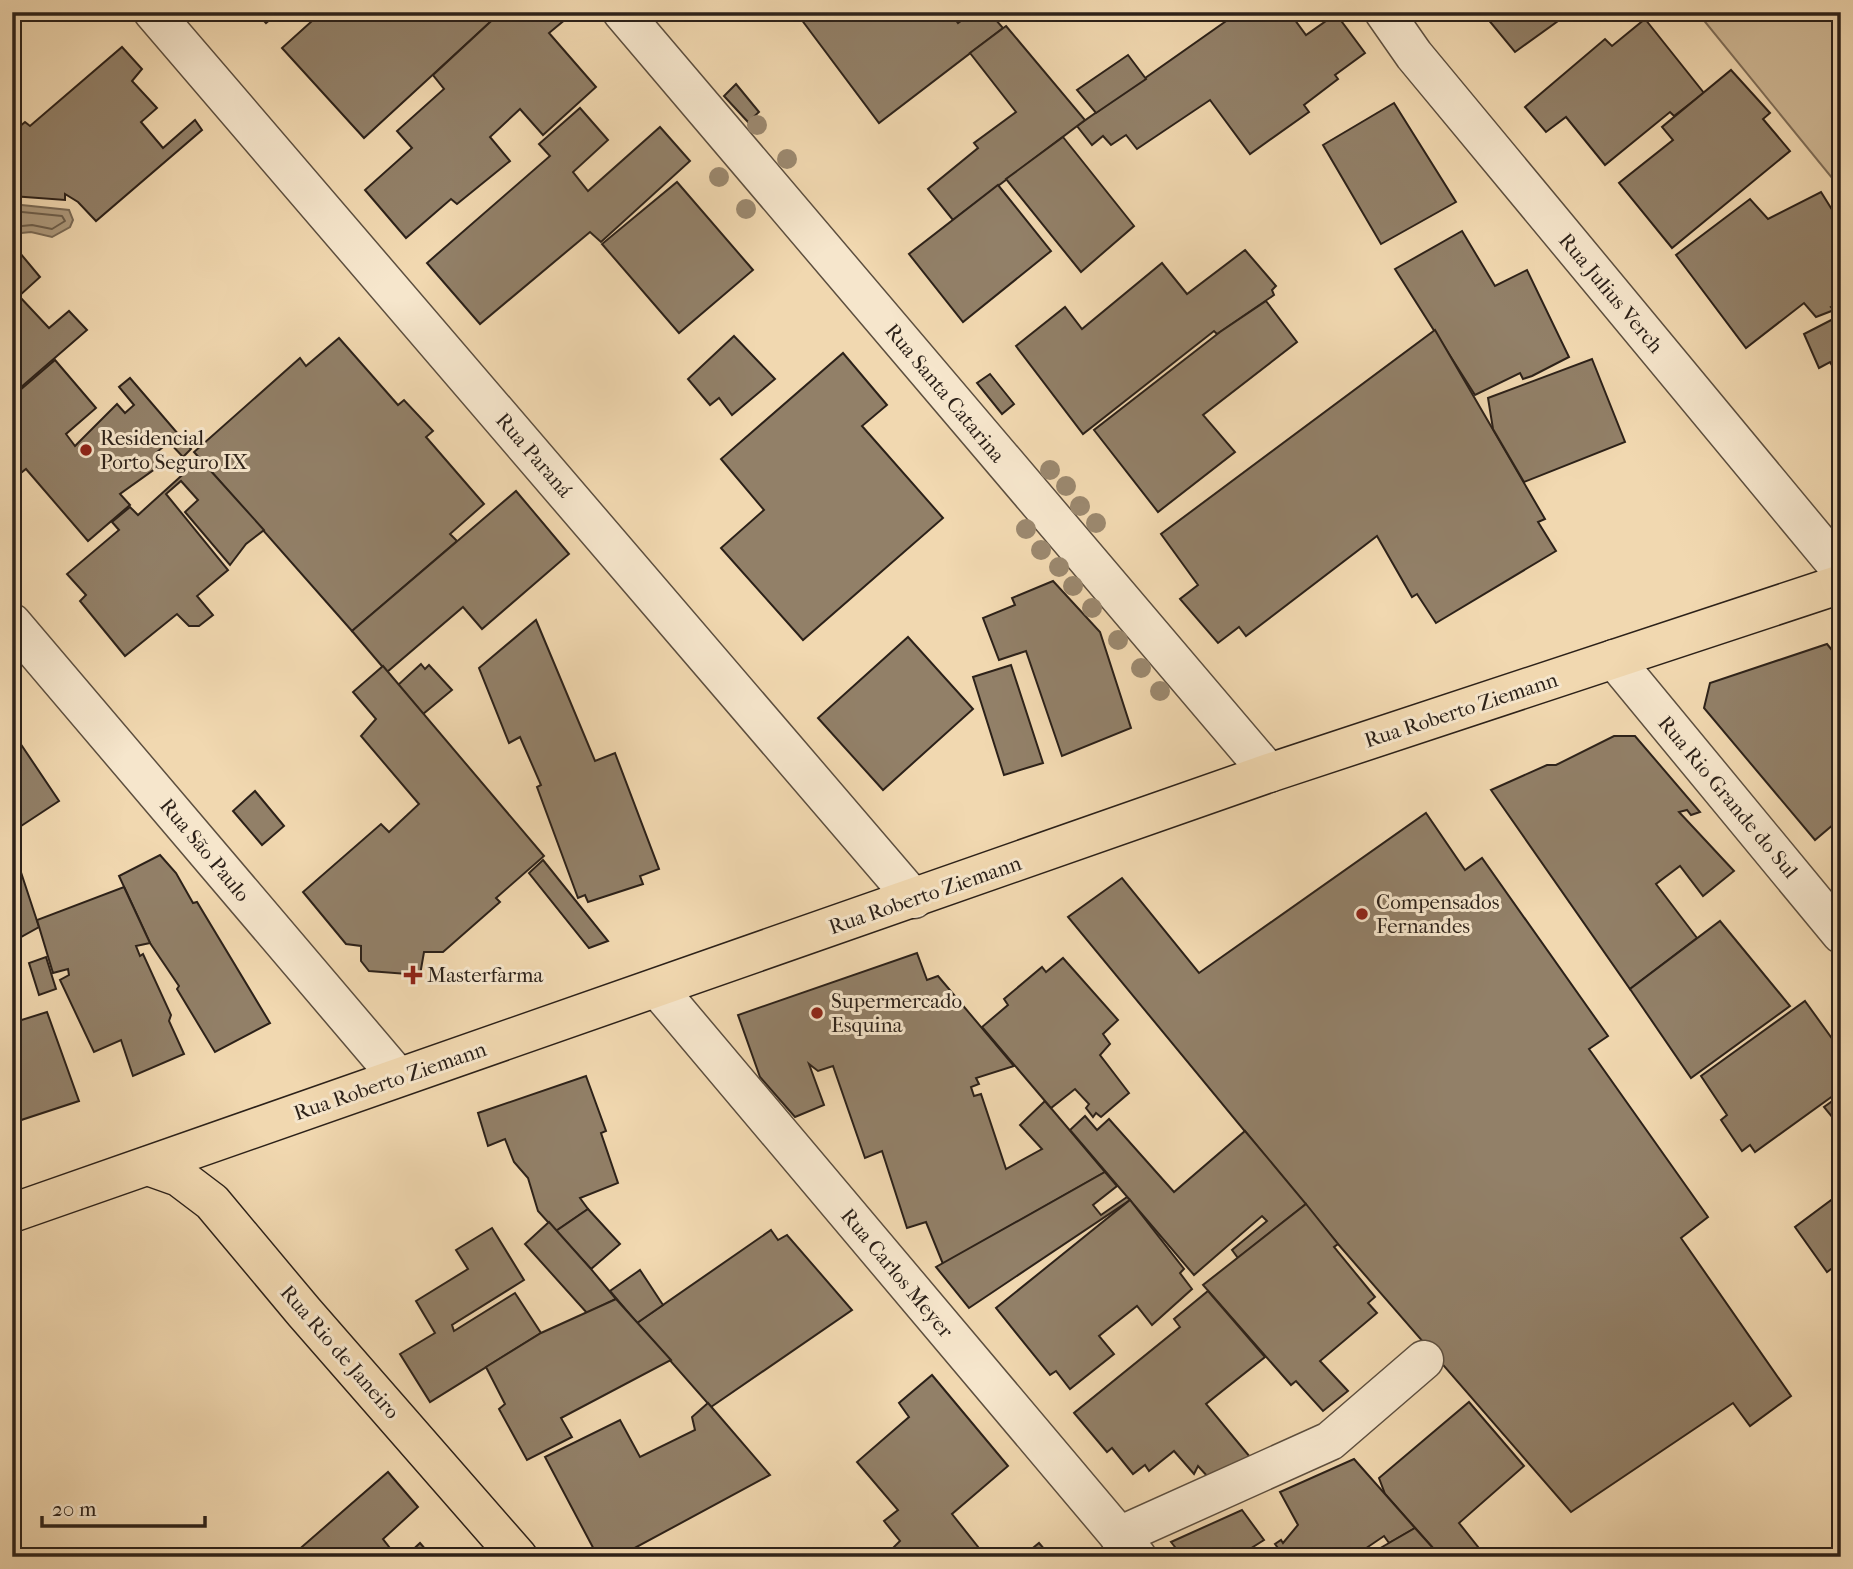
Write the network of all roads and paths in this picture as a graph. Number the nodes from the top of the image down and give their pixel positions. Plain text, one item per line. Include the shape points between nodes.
1 (153, 12) edge
2 (622, 12) edge
3 (1384, 12) edge
4 (1841, 570) edge
5 (1841, 584) edge
6 (12, 623) edge
7 (1614, 659) junction
8 (1269, 773) junction
9 (914, 899) junction
10 (1841, 934) edge
11 (658, 989) junction
12 (398, 1077) junction
13 (148, 1166) junction
14 (12, 1213) edge
15 (1424, 1360) dead end
16 (1128, 1546) edge
17 (518, 1557) edge

1 - 9 street, Rua Paraná
2 - 8 street, Rua Santa Catarina
3 - 4 street, Rua Julius Verch via 1414,55
5 - 7 main road, Rua Roberto Ziemann
6 - 12 street, Rua São Paulo
7 - 8 main road, Rua Roberto Ziemann
7 - 10 street, Rua Rio Grande do Sul
8 - 9 main road, Rua Roberto Ziemann
9 - 11 main road, Rua Roberto Ziemann
11 - 12 main road, Rua Roberto Ziemann
11 - 16 street, Rua Carlos Meyer
12 - 13 main road, Rua Roberto Ziemann
13 - 14 main road, Rua Roberto Ziemann
13 - 17 main road, Rua Rio de Janeiro via 179,1177 212,1202
15 - 16 street via 1330,1441

